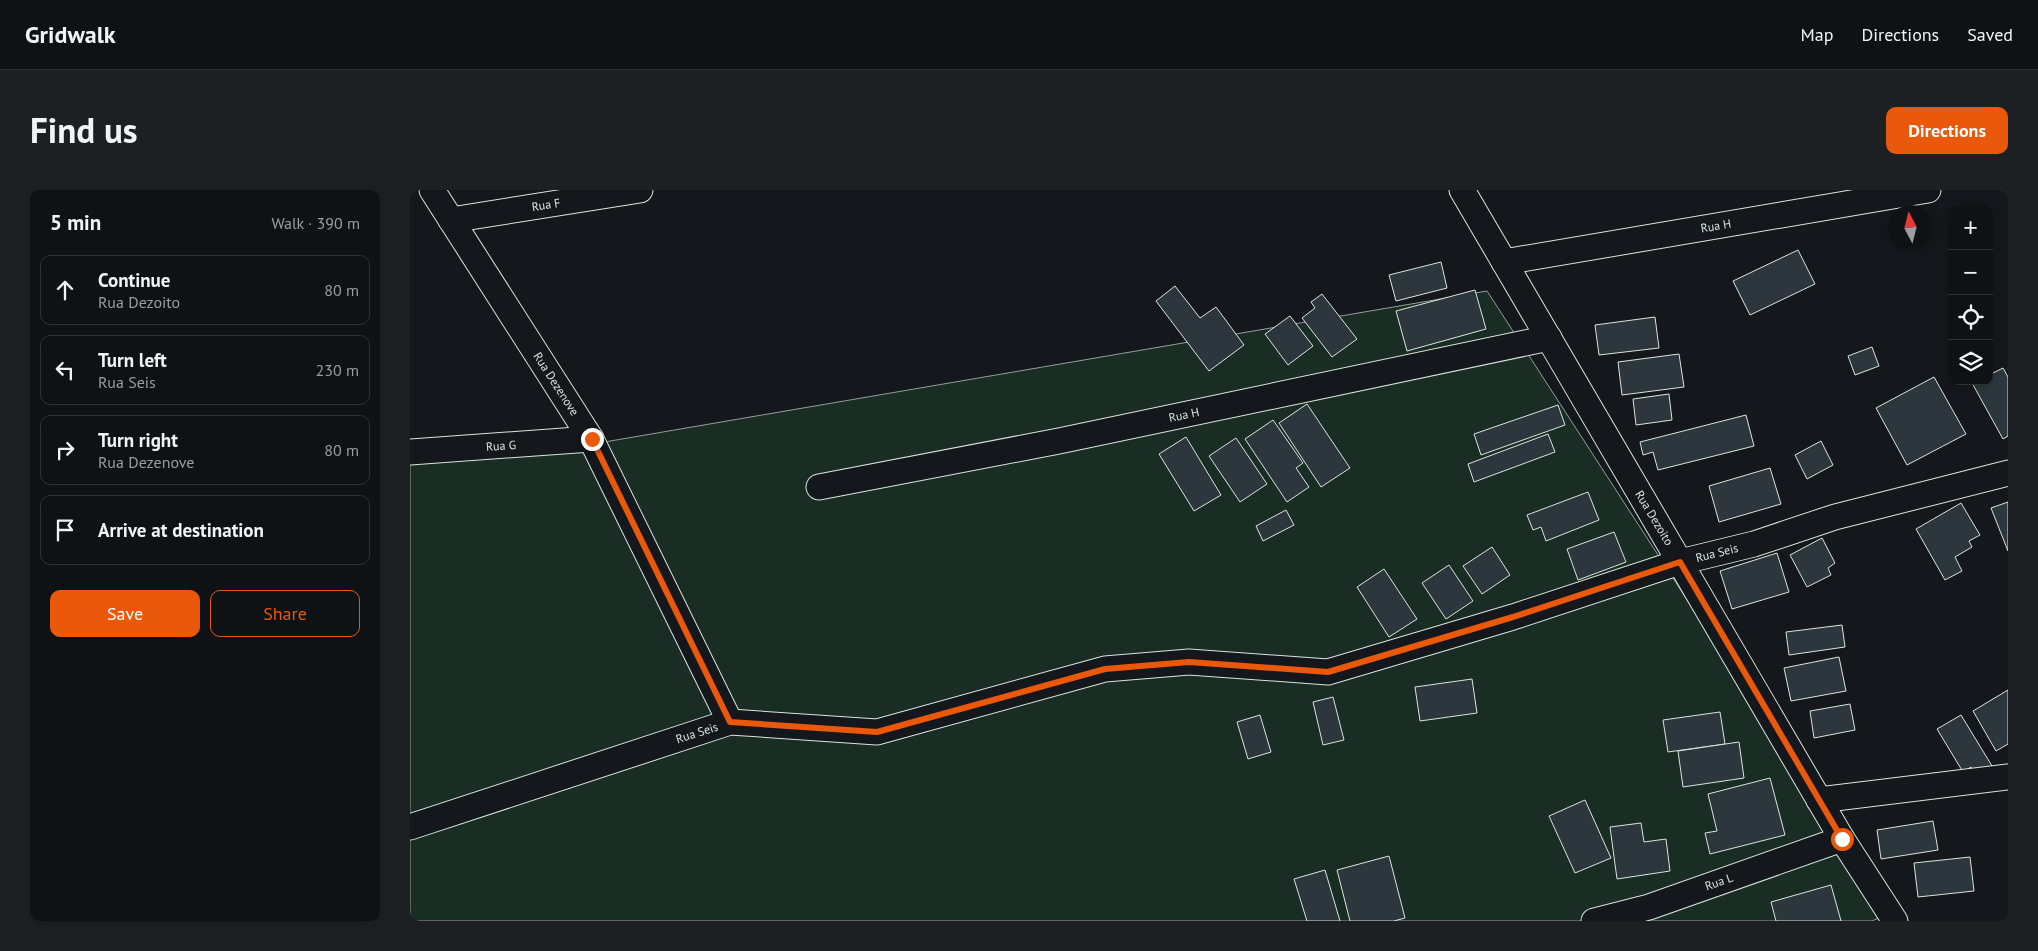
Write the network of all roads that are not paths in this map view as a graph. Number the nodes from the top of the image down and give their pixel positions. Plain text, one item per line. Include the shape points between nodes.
1 (432, 190) edge
2 (640, 190) edge
3 (1462, 190) edge
4 (1928, 190) edge
5 (451, 220) junction
6 (1504, 262) junction
7 (1548, 338) junction
8 (592, 439) junction
9 (410, 452) edge
10 (2008, 473) edge
11 (819, 487) dead end
12 (1680, 562) junction
13 (730, 722) junction
14 (2008, 777) edge
15 (1819, 800) junction
16 (410, 827) edge
17 (1842, 839) junction
18 (1594, 921) edge
19 (1895, 921) edge

1 - 5 street, Rua Dezenove
2 - 5 street, Rua F
3 - 6 street, Rua Dezoito
4 - 6 street, Rua H
5 - 8 street, Rua Dezenove
6 - 7 street, Rua Dezoito
7 - 11 street, Rua H via 1059,441
7 - 12 street, Rua Dezoito
8 - 9 street, Rua G
8 - 13 street, Rua Dezenove
10 - 12 street, Rua Seis via 1835,517 1754,544
12 - 13 street, Rua Seis via 1513,617 1328,672 1189,662 1105,669 877,732
12 - 15 street, Rua Dezoito
13 - 16 street, Rua Seis
14 - 15 street
15 - 17 street, Rua Dezoito
17 - 18 street, Rua L via 1649,907
17 - 19 street, Rua Dezoito

